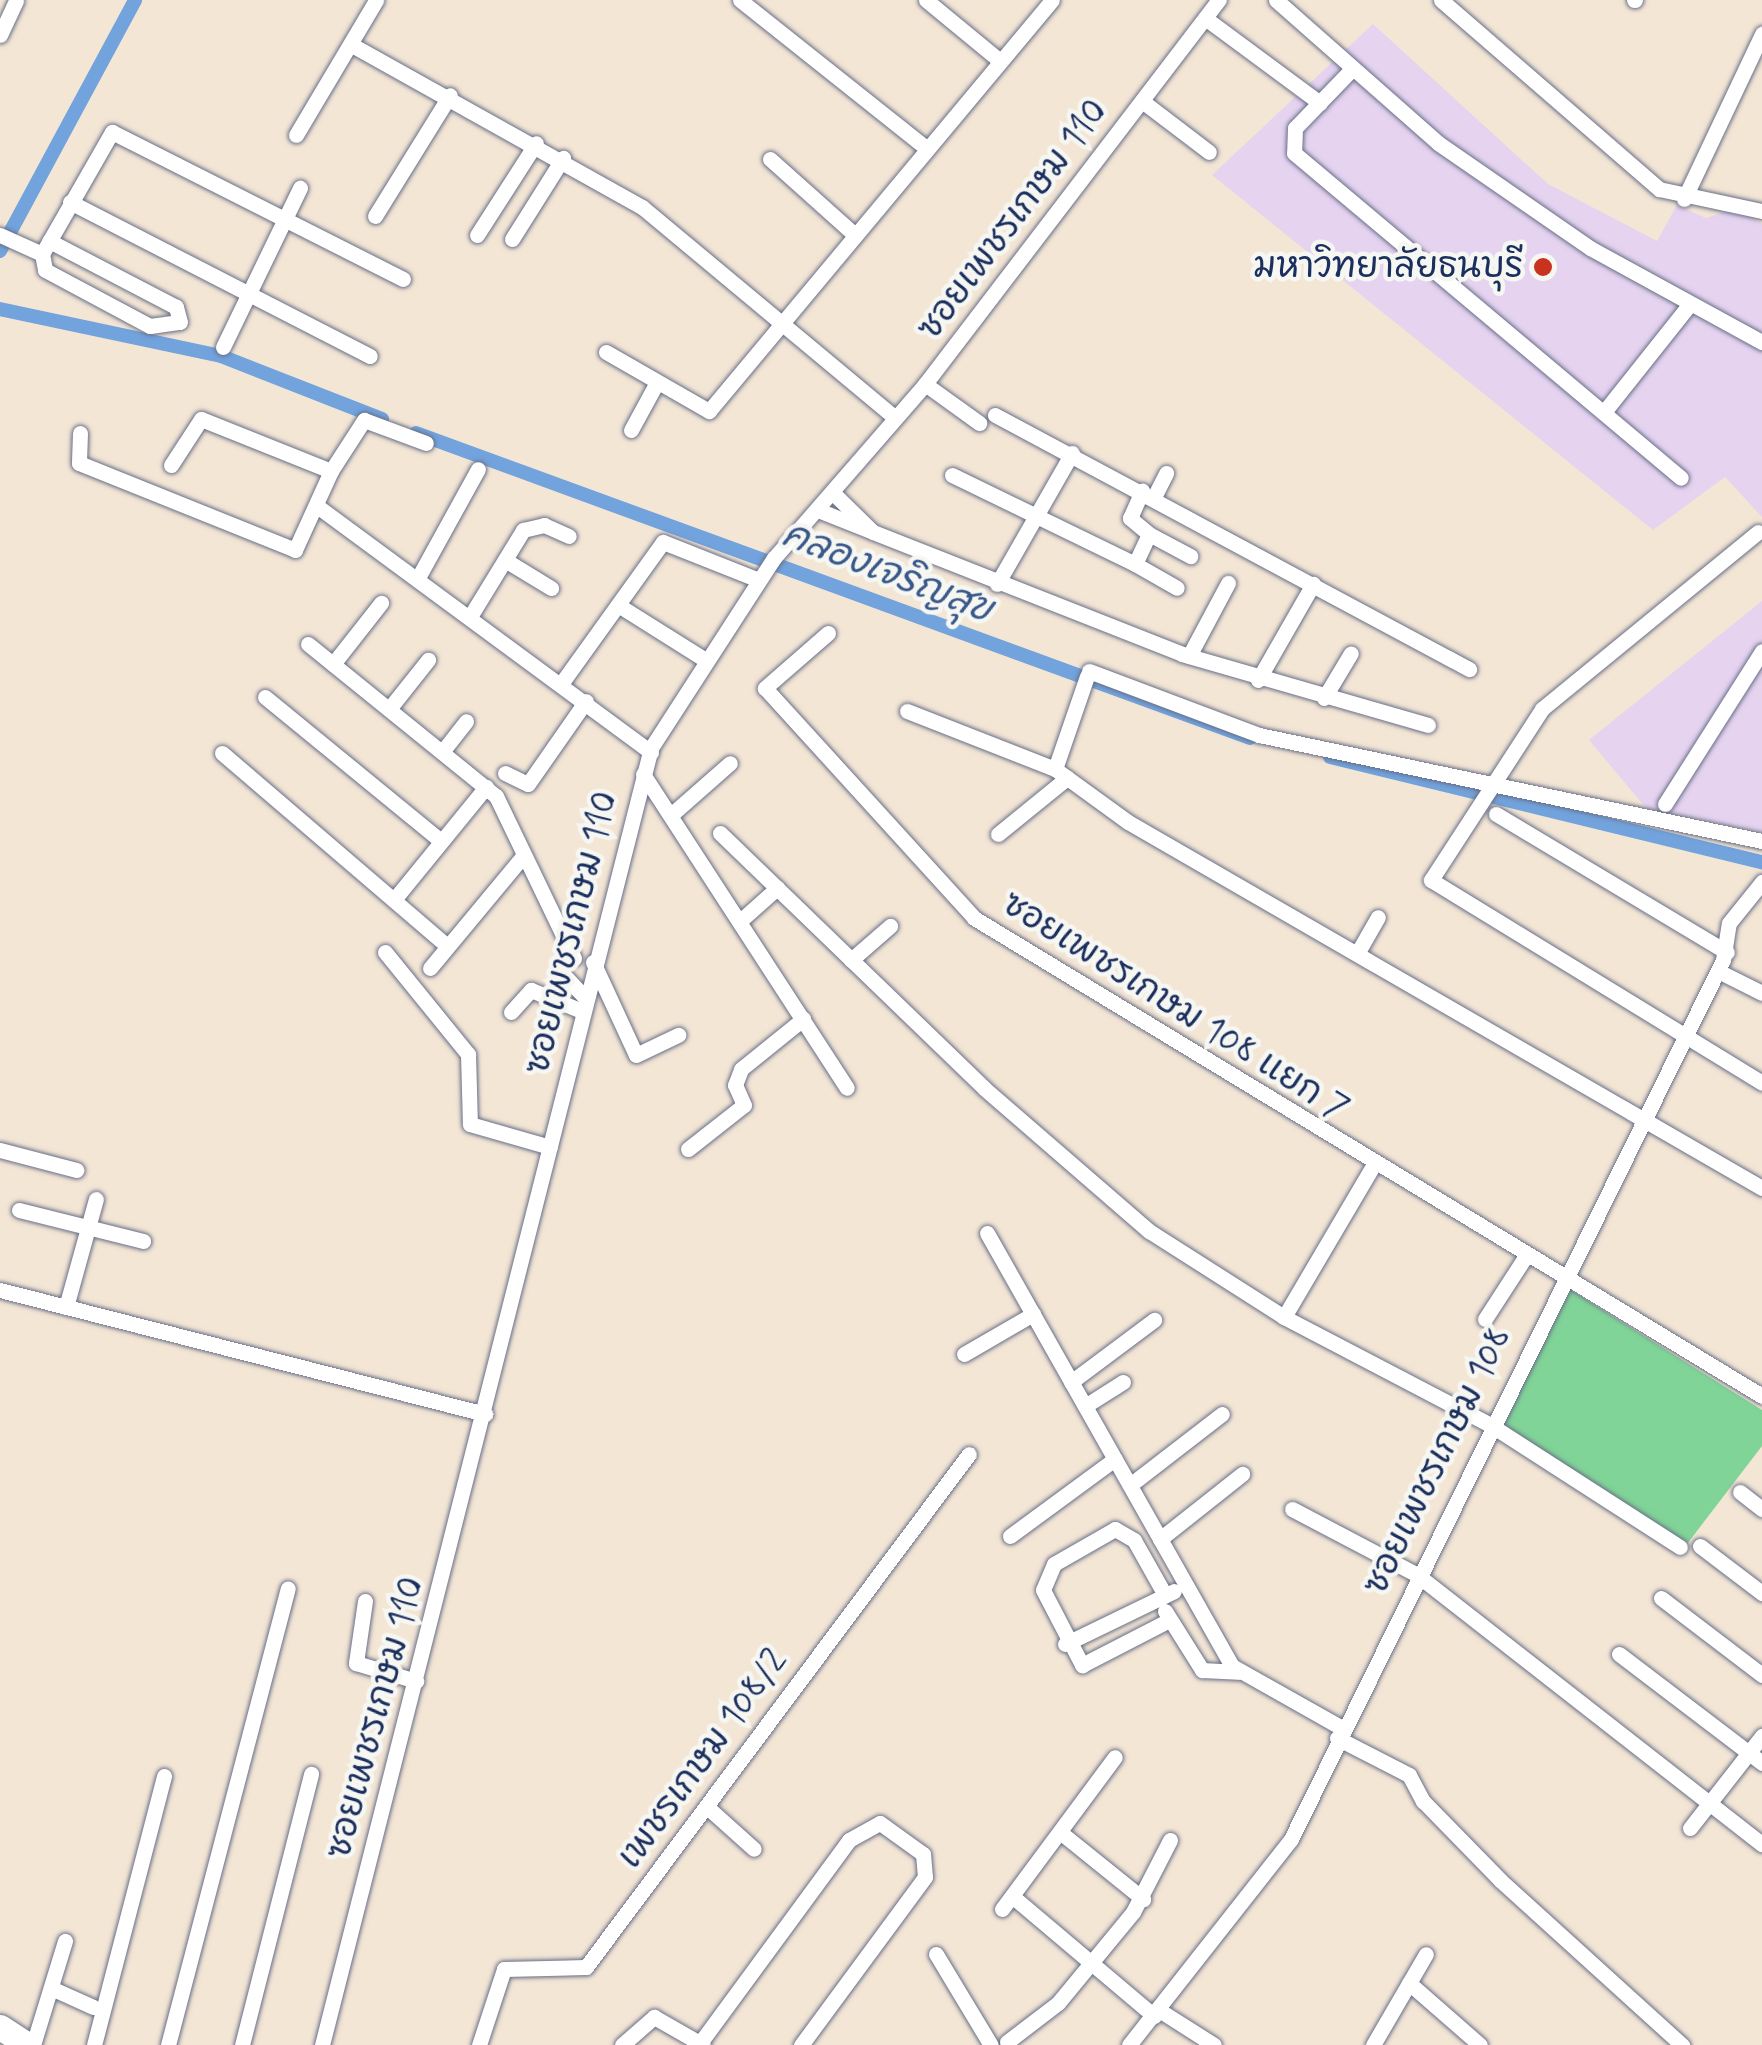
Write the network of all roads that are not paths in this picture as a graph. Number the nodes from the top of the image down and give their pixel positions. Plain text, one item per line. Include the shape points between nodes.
1 (16, 0) edge
2 (376, 0) edge
3 (740, 0) edge
4 (926, 0) edge
5 (1052, 0) edge
6 (1219, 0) edge
7 (1276, 0) edge
8 (1441, 0) edge
9 (1205, 18) junction
10 (1762, 34) edge
11 (0, 35) edge
12 (352, 45) junction
13 (1000, 62) junction
14 (1352, 69) junction
15 (450, 95) junction
16 (1142, 101) junction
17 (1320, 103) junction
18 (296, 135) dead end
19 (536, 143) junction
20 (926, 148) junction
21 (1209, 152) dead end
22 (563, 158) junction
23 (770, 159) dead end
24 (300, 188) dead end
25 (1684, 199) junction
26 (70, 202) junction
27 (1762, 211) edge
28 (376, 216) dead end
29 (285, 219) junction
30 (854, 234) junction
31 (0, 235) edge
32 (477, 235) dead end
33 (512, 239) dead end
34 (41, 248) junction
35 (402, 279) dead end
36 (248, 294) junction
37 (1689, 305) junction
38 (784, 322) junction
39 (1762, 342) edge
40 (223, 347) dead end
41 (606, 352) dead end
42 (370, 356) dead end
43 (656, 384) junction
44 (925, 384) junction
45 (1604, 412) junction
46 (995, 415) dead end
47 (895, 418) junction
48 (980, 422) dead end
49 (631, 430) dead end
50 (80, 432) dead end
51 (426, 442) dead end
52 (1072, 453) junction
53 (171, 465) dead end
54 (478, 470) dead end
55 (331, 471) junction
56 (1166, 473) dead end
57 (952, 475) dead end
58 (1680, 478) dead end
59 (833, 494) junction
60 (1148, 494) junction
61 (317, 506) junction
62 (818, 510) junction
63 (1035, 514) junction
64 (873, 532) junction
65 (1758, 532) dead end
66 (1149, 534) junction
67 (568, 536) dead end
68 (1190, 556) dead end
69 (506, 560) junction
70 (1135, 564) junction
71 (419, 576) junction
72 (761, 576) junction
73 (1228, 582) dead end
74 (997, 584) junction
75 (1313, 584) junction
76 (551, 588) dead end
77 (1177, 588) dead end
78 (382, 603) dead end
79 (618, 604) junction
80 (471, 614) junction
81 (828, 633) dead end
82 (308, 644) dead end
83 (1762, 651) edge
84 (1350, 653) dead end
85 (1189, 656) junction
86 (428, 660) dead end
87 (707, 661) junction
88 (333, 664) junction
89 (1469, 668) dead end
90 (1258, 680) junction
91 (563, 682) junction
92 (265, 697) dead end
93 (1324, 698) junction
94 (586, 701) junction
95 (389, 709) junction
96 (908, 711) dead end
97 (466, 721) dead end
98 (1428, 725) dead end
99 (442, 752) junction
100 (652, 752) junction
101 (222, 753) dead end
102 (730, 763) dead end
103 (505, 773) dead end
104 (1061, 773) junction
105 (643, 774) junction
106 (486, 787) junction
107 (1486, 790) junction
108 (1665, 804) dead end
109 (672, 814) junction
110 (1496, 814) dead end
111 (720, 833) dead end
112 (998, 834) dead end
113 (441, 841) junction
114 (1762, 841) edge
115 (523, 856) junction
116 (1762, 882) edge
117 (777, 888) junction
118 (398, 896) junction
119 (1378, 918) dead end
120 (740, 921) junction
121 (890, 926) dead end
122 (447, 946) junction
123 (385, 952) dead end
124 (1358, 952) junction
125 (1727, 952) junction
126 (851, 960) junction
127 (573, 966) junction
128 (430, 968) dead end
129 (1718, 970) junction
130 (1762, 993) edge
131 (585, 999) junction
132 (510, 1012) dead end
133 (803, 1019) junction
134 (678, 1035) dead end
135 (1685, 1036) junction
136 (1762, 1083) edge
137 (846, 1088) dead end
138 (1644, 1116) junction
139 (550, 1147) junction
140 (688, 1149) dead end
141 (0, 1150) edge
142 (1374, 1164) junction
143 (76, 1170) dead end
144 (1762, 1188) edge
145 (96, 1199) dead end
146 (19, 1210) dead end
147 (88, 1227) junction
148 (987, 1233) dead end
149 (143, 1241) dead end
150 (1527, 1254) junction
151 (1563, 1275) junction
152 (0, 1290) edge
153 (66, 1307) junction
154 (1033, 1314) junction
155 (1284, 1316) junction
156 (1485, 1319) dead end
157 (1154, 1320) dead end
158 (964, 1354) dead end
159 (1072, 1382) junction
160 (1123, 1382) dead end
161 (1762, 1396) edge
162 (1085, 1406) junction
163 (485, 1414) junction
164 (1222, 1414) dead end
165 (1489, 1424) junction
166 (969, 1454) dead end
167 (1115, 1459) junction
168 (1242, 1474) dead end
169 (1130, 1485) junction
170 (1740, 1492) dead end
171 (1292, 1509) dead end
172 (1762, 1509) edge
173 (1010, 1536) dead end
174 (1160, 1539) junction
175 (1700, 1546) dead end
176 (1680, 1547) dead end
177 (1416, 1574) junction
178 (1186, 1585) junction
179 (288, 1588) dead end
180 (1762, 1592) edge
181 (1161, 1597) junction
182 (1661, 1598) dead end
183 (365, 1600) dead end
184 (1170, 1620) junction
185 (1065, 1644) junction
186 (1618, 1654) dead end
187 (1238, 1672) junction
188 (1762, 1675) edge
189 (416, 1680) junction
190 (1340, 1733) junction
191 (1762, 1736) edge
192 (1115, 1758) dead end
193 (1755, 1758) edge
194 (311, 1774) dead end
195 (164, 1776) dead end
196 (706, 1806) junction
197 (1708, 1806) junction
198 (1690, 1828) dead end
199 (1060, 1832) junction
200 (1170, 1840) dead end
201 (1762, 1844) edge
202 (754, 1850) dead end
203 (1143, 1899) junction
204 (65, 1941) dead end
205 (936, 1954) dead end
206 (1426, 1954) dead end
207 (1092, 1963) junction
208 (1409, 1983) junction
209 (50, 1988) junction
210 (93, 2006) dead end
211 (1156, 2013) junction
212 (0, 2027) edge
213 (702, 2044) edge
214 (999, 2044) edge
215 (30, 2045) edge
216 (94, 2045) edge
217 (168, 2045) edge
218 (242, 2045) edge
219 (322, 2045) edge
220 (479, 2045) edge
221 (622, 2045) edge
222 (801, 2045) edge
223 (1128, 2045) edge
224 (1214, 2045) edge
225 (1374, 2045) edge
226 (1480, 2045) edge
227 (1682, 2045) edge

1 - 11 street
2 - 12 street
3 - 20 street
4 - 13 street
5 - 13 street
6 - 9 street, ซอยเพชรเกษม 110
7 - 14 street
8 - 25 street via 1618,158
9 - 16 street, ซอยเพชรเกษม 110
9 - 17 street
10 - 25 street
12 - 15 street
12 - 18 street
13 - 20 street
14 - 17 street
14 - 37 street via 1453,154
15 - 19 street
15 - 28 street
16 - 21 street
16 - 44 street, ซอยเพชรเกษม 110
17 - 45 street via 1295,128 1294,153
19 - 22 street
19 - 32 street
20 - 30 street
22 - 33 street
22 - 38 street via 686,239
23 - 30 street
24 - 29 street
25 - 27 street
26 - 29 street via 112,132
26 - 34 street
26 - 36 street
29 - 35 street
29 - 36 street
30 - 38 street
31 - 34 street
34 - 34 street via 176,307 180,322 150,326 44,270
36 - 40 street
36 - 42 street
37 - 39 street
37 - 45 street
38 - 43 street via 709,412
38 - 47 street
41 - 43 street
43 - 49 street
44 - 47 street, ซอยเพชรเกษม 110
44 - 48 street
45 - 58 street
46 - 52 street
47 - 59 street, ซอยเพชรเกษม 110
50 - 61 street via 79,463 295,550
51 - 55 street via 364,420
52 - 60 street
52 - 63 street
53 - 55 street via 201,418
54 - 71 street
55 - 61 street
56 - 60 street
57 - 63 street
59 - 62 street, ซอยเพชรเกษม 110
59 - 64 street
60 - 66 street via 1130,518
60 - 75 street
61 - 71 street
62 - 64 street
62 - 72 street, ซอยเพชรเกษม 110
63 - 70 street
63 - 74 street
64 - 74 street
65 - 107 street via 1584,668 1542,709
66 - 68 street
66 - 70 street
67 - 69 street via 533,525
69 - 76 street
69 - 80 street
70 - 77 street
71 - 80 street
72 - 79 street via 663,542
72 - 87 street, ซอยเพชรเกษม 110
73 - 85 street
74 - 85 street
75 - 89 street
75 - 90 street
78 - 88 street
79 - 87 street
79 - 91 street
80 - 91 street
81 - 142 street, ซอยเพชรเกษม 108 แยก 7 via 765,688 974,918
82 - 88 street
83 - 108 street
84 - 93 street
85 - 90 street
86 - 95 street
87 - 100 street, ซอยเพชรเกษม 110
88 - 95 street
90 - 93 street
91 - 94 street
92 - 113 street
93 - 98 street
94 - 100 street
94 - 103 street via 528,784
95 - 99 street
96 - 104 street
97 - 99 street
99 - 106 street
100 - 105 street, ซอยเพชรเกษม 110
101 - 118 street
102 - 109 street
104 - 107 street via 1088,674 1260,734
104 - 112 street
104 - 124 street via 1128,822
105 - 109 street
105 - 127 street, ซอยเพชรเกษม 110
106 - 113 street
106 - 115 street
107 - 114 street
107 - 135 street via 1433,886
109 - 120 street
110 - 125 street
111 - 117 street
113 - 118 street
115 - 122 street
115 - 127 street
116 - 125 street, ซอยเพชรเกษม 108 via 1729,924
117 - 120 street
117 - 126 street
118 - 122 street
119 - 124 street
120 - 133 street
121 - 126 street
122 - 128 street
123 - 139 street via 468,1054 470,1124
124 - 138 street
125 - 129 street, ซอยเพชรเกษม 108
126 - 155 street via 1149,1231
127 - 131 street
127 - 131 street, ซอยเพชรเกษม 110
127 - 134 street via 636,1056
129 - 130 street
129 - 135 street, ซอยเพชรเกษม 108
131 - 132 street via 531,990
131 - 139 street, ซอยเพชรเกษม 110
133 - 137 street
133 - 140 street via 734,1077 740,1110
135 - 136 street
135 - 138 street, ซอยเพชรเกษม 108
138 - 144 street
138 - 151 street, ซอยเพชรเกษม 108
139 - 163 street, ซอยเพชรเกษม 110
141 - 143 street
142 - 150 street
142 - 155 street
145 - 147 street
146 - 147 street
147 - 149 street
147 - 153 street
148 - 154 street
150 - 151 street
150 - 156 street
151 - 161 street
151 - 165 street, ซอยเพชรเกษม 108
152 - 153 street
153 - 163 street
154 - 158 street
154 - 159 street
155 - 165 street
157 - 159 street
159 - 162 street
160 - 162 street
162 - 167 street
163 - 189 street, ซอยเพชรเกษม 110
164 - 169 street
165 - 176 street
165 - 177 street, ซอยเพชรเกษม 108
166 - 196 street, เพชรเกษม 108/2
167 - 169 street
167 - 173 street
168 - 174 street
169 - 174 street
170 - 172 street
171 - 177 street
174 - 178 street
175 - 180 street
177 - 190 street, ซอยเพชรเกษม 108
177 - 197 street
178 - 181 street
178 - 187 street
179 - 217 street
181 - 184 street
181 - 185 street
181 - 185 street via 1134,1540 1108,1530 1046,1575 1045,1606
182 - 188 street
183 - 189 street via 356,1664
184 - 185 street via 1089,1665 1075,1662
184 - 187 street via 1209,1676
186 - 193 street
187 - 190 street
189 - 219 street, ซอยเพชรเกษม 110
190 - 211 street, ซอยเพชรเกษม 108 via 1272,1870
190 - 227 street via 1409,1774 1422,1801 1500,1880
191 - 193 street
192 - 199 street
193 - 197 street
194 - 218 street
195 - 216 street
196 - 202 street
196 - 220 street, เพชรเกษม 108/2 via 586,1967 504,1969
197 - 198 street
197 - 201 street
199 - 203 street
199 - 207 street via 1007,1902
200 - 203 street
203 - 207 street
204 - 209 street
205 - 214 street
206 - 208 street
207 - 211 street
207 - 214 street
208 - 225 street
208 - 226 street
209 - 210 street
209 - 215 street
211 - 223 street, ซอยเพชรเกษม 108
211 - 224 street
212 - 215 main road
213 - 221 street via 654,2017
213 - 222 street via 849,1840 880,1823 923,1854 924,1876

